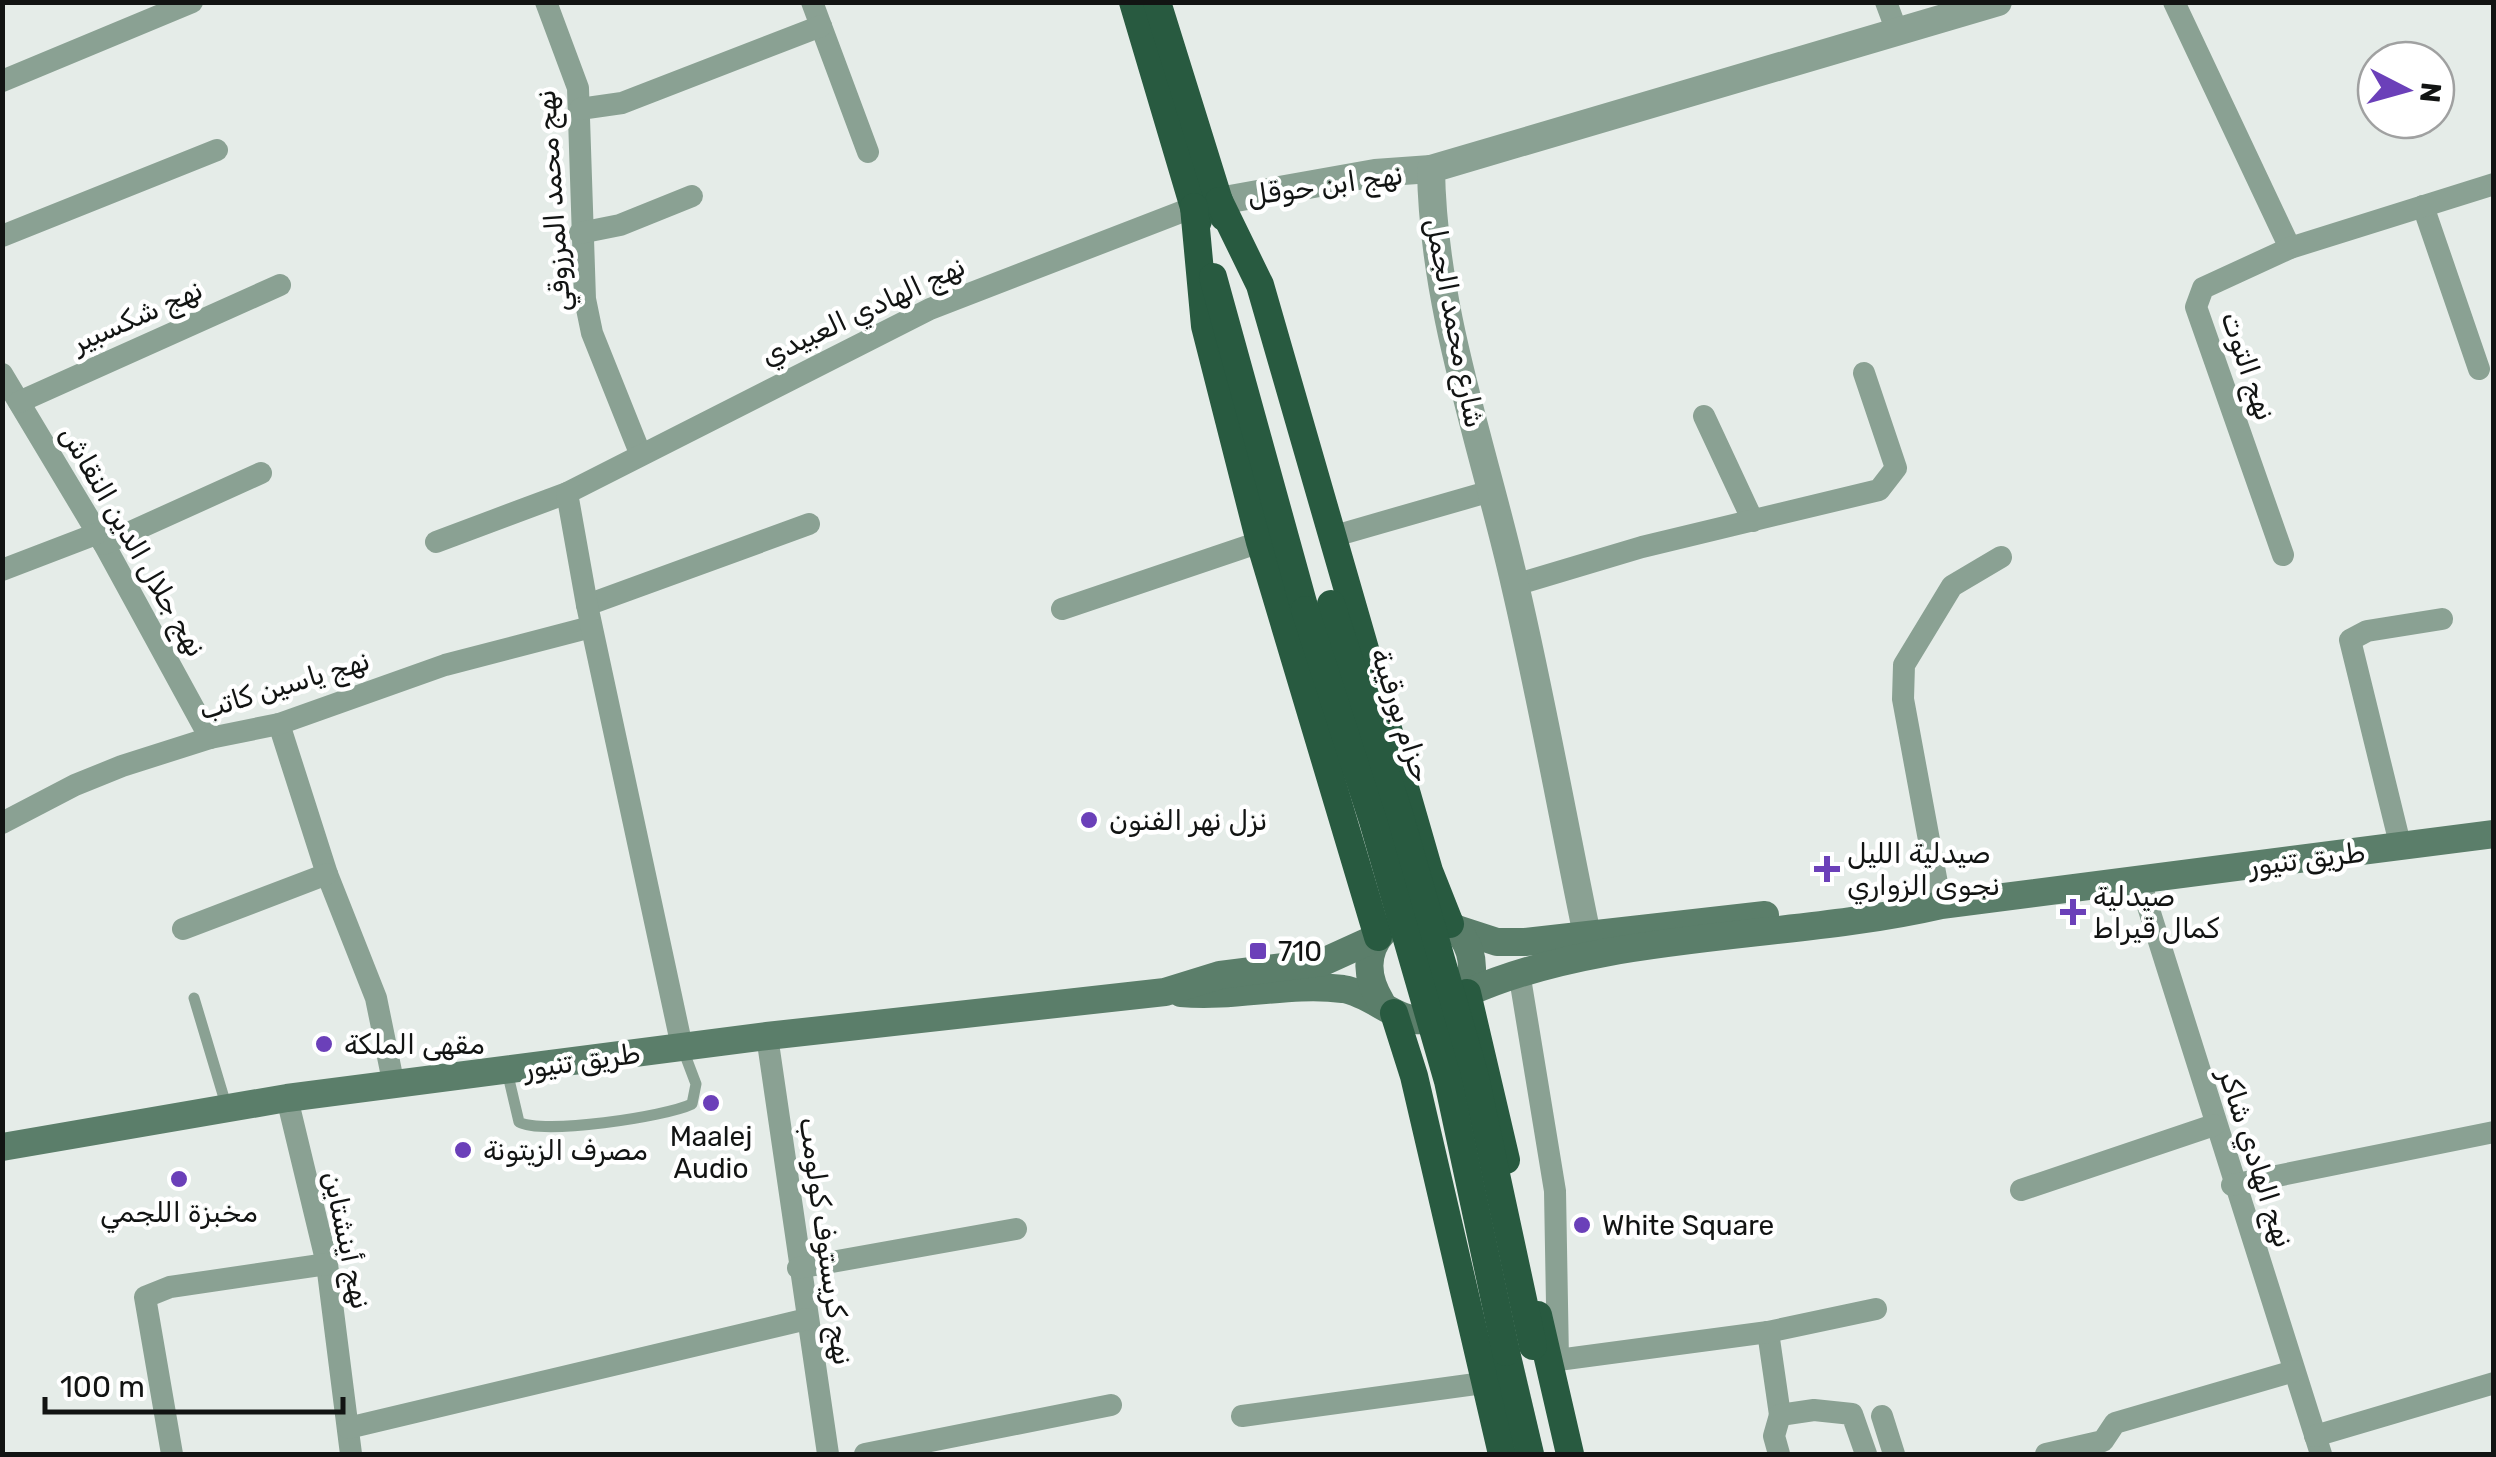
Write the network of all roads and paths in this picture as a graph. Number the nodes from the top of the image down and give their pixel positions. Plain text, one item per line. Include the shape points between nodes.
1 (192, 2) edge
2 (546, 2) edge
3 (812, 2) edge
4 (1132, 2) edge
5 (1157, 2) edge
6 (1998, 2) edge
7 (2174, 2) edge
8 (1891, 16) edge
9 (820, 26) junction
10 (2, 80) edge
11 (580, 109) junction
12 (217, 150) dead end
13 (868, 152) dead end
14 (1432, 169) junction
15 (2494, 184) edge
16 (692, 196) dead end
17 (1207, 204) junction
18 (2423, 206) junction
19 (580, 233) junction
20 (2, 236) edge
21 (2290, 248) junction
22 (280, 286) dead end
23 (2479, 369) dead end
24 (1864, 373) dead end
25 (9, 389) edge
26 (1704, 416) dead end
27 (640, 452) junction
28 (261, 473) dead end
29 (1491, 490) junction
30 (567, 493) junction
31 (1754, 521) junction
32 (809, 524) dead end
33 (1344, 534) dead end
34 (100, 539) junction
35 (436, 542) dead end
36 (1260, 542) junction
37 (2283, 555) dead end
38 (2001, 558) dead end
39 (2, 570) edge
40 (1515, 585) junction
41 (1062, 609) dead end
42 (589, 616) junction
43 (2442, 618) dead end
44 (280, 724) junction
45 (210, 738) junction
46 (2, 823) edge
47 (2494, 834) edge
48 (2401, 848) junction
49 (328, 874) junction
50 (2139, 878) junction
51 (1941, 905) junction
52 (1454, 926) junction
53 (184, 929) dead end
54 (1587, 935) junction
55 (1378, 937) junction
56 (1519, 972) junction
57 (1165, 992) junction
58 (1467, 993) junction
59 (194, 998) dead end
60 (1388, 1008) junction
61 (767, 1036) junction
62 (682, 1048) junction
63 (507, 1071) junction
64 (394, 1086) junction
65 (287, 1098) junction
66 (227, 1109) junction
67 (2214, 1125) junction
68 (2494, 1132) edge
69 (2, 1147) edge
70 (2232, 1186) junction
71 (2021, 1190) dead end
72 (1016, 1229) dead end
73 (328, 1264) junction
74 (798, 1268) junction
75 (1876, 1309) dead end
76 (806, 1319) junction
77 (1768, 1332) junction
78 (1536, 1355) junction
79 (2294, 1371) junction
80 (1483, 1383) junction
81 (2494, 1383) edge
82 (1111, 1405) dead end
83 (1780, 1415) junction
84 (1242, 1416) dead end
85 (1882, 1416) dead end
86 (348, 1428) junction
87 (2318, 1445) edge
88 (172, 1454) edge
89 (351, 1454) edge
90 (828, 1454) edge
91 (864, 1454) edge
92 (1502, 1454) edge
93 (1530, 1454) edge
94 (1556, 1454) edge
95 (1570, 1454) edge
96 (1779, 1454) edge
97 (1866, 1454) edge
98 (1894, 1454) edge
99 (2046, 1454) edge

1 - 10 street
2 - 11 street, نهج محمد المرزوقي
3 - 9 street
4 - 17 highway
5 - 17 highway
6 - 8 street
7 - 21 street
8 - 14 street
9 - 11 street via 622,102
9 - 13 street
11 - 19 street, نهج محمد المرزوقي
12 - 20 street
14 - 17 street, نهج ابن حوقل
14 - 29 street, شارع محمد الجمل via 1432,223 1449,316
15 - 18 street, نهج التوت
16 - 19 street via 620,226
17 - 27 street, نهج الهادي العبيدي via 930,308
17 - 36 highway via 1205,326
17 - 52 highway via 1260,285 1418,834
17 - 78 highway, bridge via 1373,821
18 - 21 street, نهج التوت
18 - 23 street
19 - 27 street, نهج محمد المرزوقي via 592,333
21 - 37 street, نهج التوت via 2203,288 2196,308
22 - 25 street, نهج شكسبير
24 - 31 street via 1896,468 1879,490
25 - 34 street, نهج جلال الدين النقاش
26 - 31 street
27 - 30 street, نهج الهادي العبيدي
28 - 34 street
29 - 33 street
29 - 40 street, شارع محمد الجمل
30 - 35 street, نهج الهادي العبيدي
30 - 42 street
31 - 40 street
32 - 42 street, نهج ياسين كاتب
34 - 39 street
34 - 45 street, نهج جلال الدين النقاش
36 - 41 street
36 - 55 highway
38 - 51 street via 1952,586 1904,665 1903,699
40 - 54 street, شارع محمد الجمل
42 - 44 street, نهج ياسين كاتب
42 - 62 street
43 - 48 street via 2350,640
44 - 45 street, نهج ياسين كاتب
44 - 49 street
45 - 46 street, نهج ياسين كاتب via 75,785
47 - 48 main road, طريق تنيور
48 - 50 main road, طريق تنيور
49 - 53 street
49 - 64 street via 376,998
50 - 51 main road, طريق تنيور
50 - 67 street, نهج الهادي شاكر
51 - 54 main road, طريق تنيور via 1868,903
51 - 56 main road, طريق تنيور
52 - 54 main road, طريق تنيور via 1497,942
52 - 55 main road via 1424,914 1407,916
52 - 58 main road via 1473,960
55 - 57 main road, طريق تنيور via 1323,962 1220,975
55 - 60 main road via 1368,972
56 - 58 main road, طريق تنيور
56 - 78 street via 1556,1190
57 - 60 main road, طريق تنيور via 1222,997 1343,990
57 - 61 main road, طريق تنيور
58 - 60 main road via 1457,1006 1426,1020
58 - 78 highway via 1488,1071
59 - 66 lane
60 - 80 highway via 1414,1076
61 - 62 main road, طريق تنيور
61 - 74 street, نهج كريستوف كولومب
62 - 63 main road, طريق تنيور
62 - 63 lane via 696,1084 692,1104 564,1126 519,1122
63 - 64 main road, طريق تنيور
64 - 65 main road, طريق تنيور
65 - 66 main road, طريق تنيور
65 - 73 street, نهج أينشتاين
66 - 69 main road, طريق تنيور
67 - 70 street, نهج الهادي شاكر
67 - 71 street
68 - 70 street
70 - 79 street, نهج الهادي شاكر
72 - 74 street
73 - 86 street, نهج أينشتاين
73 - 88 street via 170,1287 145,1297
74 - 76 street, نهج كريستوف كولومب
75 - 77 street
76 - 86 street
76 - 90 street, نهج كريستوف كولومب
77 - 78 street
77 - 83 street
78 - 93 highway
78 - 94 highway
78 - 95 highway
79 - 87 street, نهج الهادي شاكر
79 - 99 street via 2115,1423 2103,1442
80 - 84 street
80 - 92 highway
81 - 87 street
82 - 91 street
83 - 96 street via 1774,1436
83 - 97 street via 1852,1414
85 - 98 street
86 - 89 street, نهج أينشتاين

